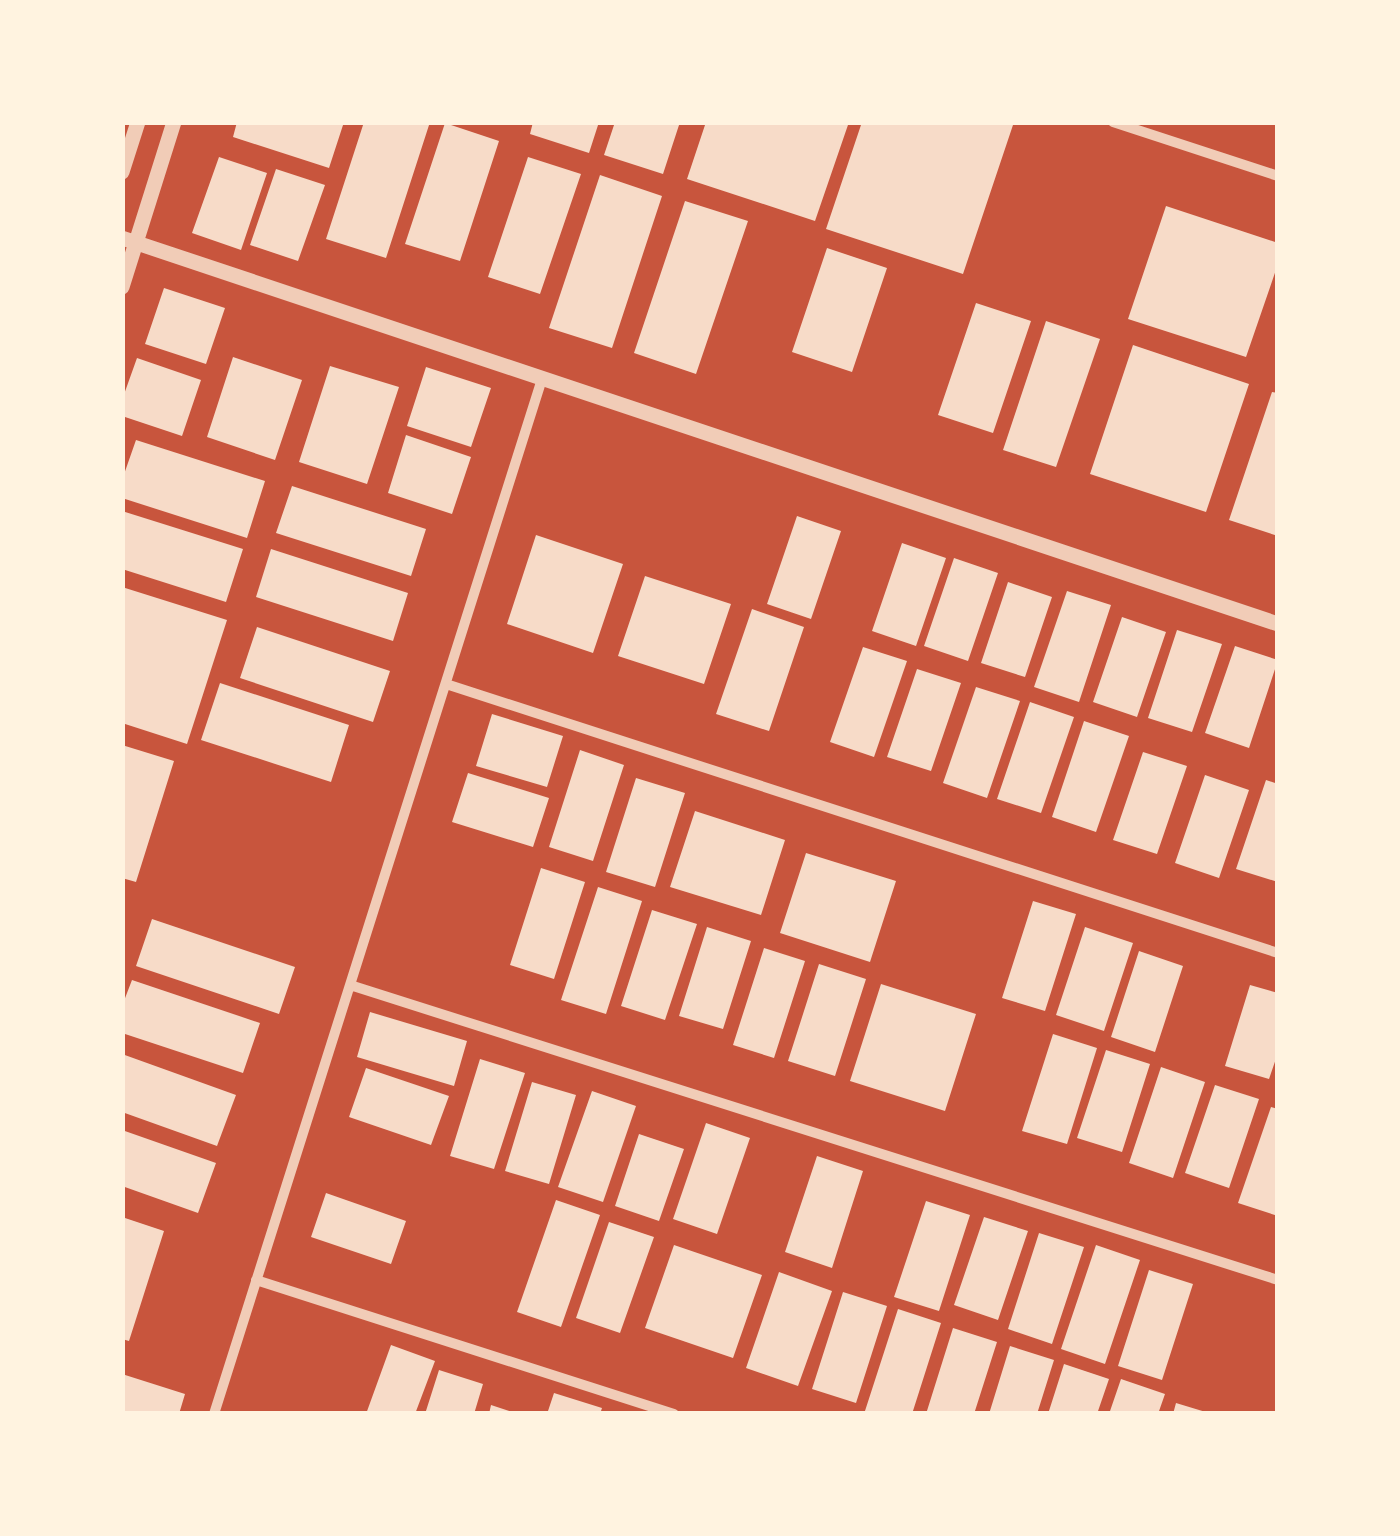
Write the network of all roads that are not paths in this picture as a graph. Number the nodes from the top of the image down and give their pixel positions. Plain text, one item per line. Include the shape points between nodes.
1 (138, 122) edge
2 (174, 122) edge
3 (1112, 122) edge
4 (122, 172) edge
5 (1278, 176) edge
6 (130, 240) edge
7 (122, 287) edge
8 (542, 379) junction
9 (1278, 624) edge
10 (446, 684) junction
11 (1278, 953) edge
12 (350, 985) junction
13 (256, 1280) junction
14 (1278, 1280) edge
15 (214, 1414) edge
16 (674, 1414) edge

1 - 4 street
2 - 6 street
3 - 5 street
6 - 7 street
6 - 8 street
8 - 9 street
8 - 10 street
10 - 11 street
10 - 12 street
12 - 13 street
12 - 14 street
13 - 15 street
13 - 16 street

